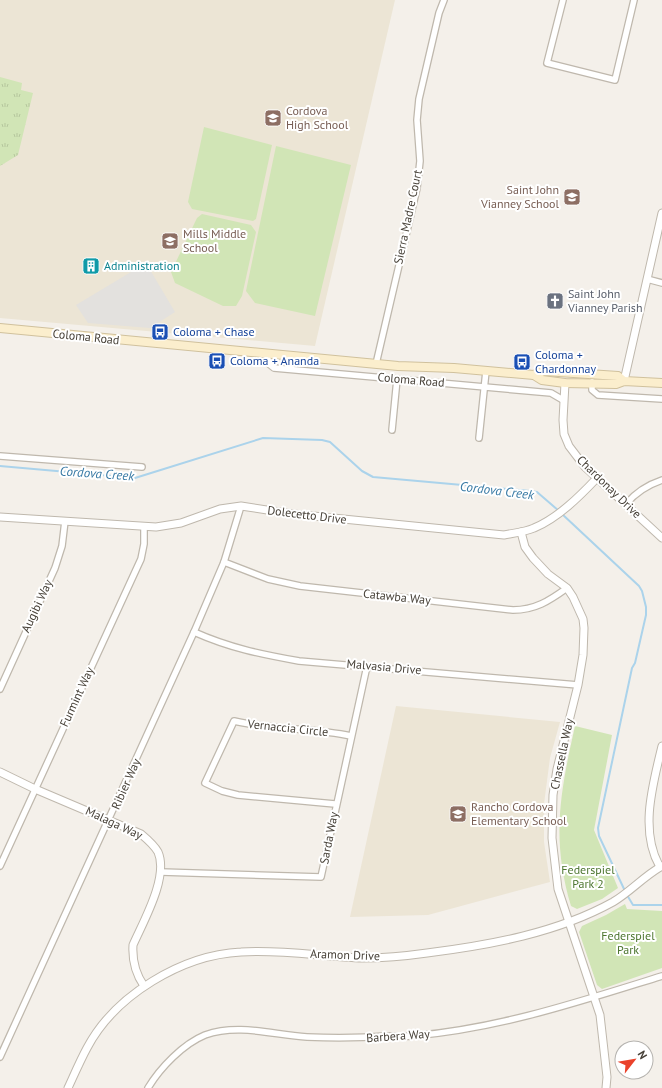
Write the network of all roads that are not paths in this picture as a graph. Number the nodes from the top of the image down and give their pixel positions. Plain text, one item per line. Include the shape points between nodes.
1 (444, 0) edge
2 (562, 0) edge
3 (634, 0) edge
4 (662, 213) edge
5 (647, 279) junction
6 (662, 283) edge
7 (0, 328) edge
8 (267, 354) junction
9 (376, 364) junction
10 (486, 371) junction
11 (546, 371) junction
12 (534, 375) junction
13 (397, 379) junction
14 (624, 381) junction
15 (592, 382) junction
16 (565, 383) junction
17 (662, 383) edge
18 (484, 386) junction
19 (662, 399) edge
20 (563, 400) junction
21 (392, 430) dead end
22 (479, 438) dead end
23 (0, 456) edge
24 (142, 467) dead end
25 (597, 478) junction
26 (662, 480) edge
27 (626, 504) junction
28 (241, 506) junction
29 (0, 517) edge
30 (65, 521) junction
31 (144, 527) junction
32 (520, 532) junction
33 (662, 538) edge
34 (224, 562) junction
35 (567, 588) junction
36 (194, 632) junction
37 (367, 666) junction
38 (578, 685) junction
39 (0, 689) edge
40 (351, 736) junction
41 (662, 751) edge
42 (0, 772) edge
43 (35, 789) junction
44 (335, 804) junction
45 (109, 820) junction
46 (1, 863) edge
47 (661, 867) edge
48 (161, 872) junction
49 (568, 922) junction
50 (662, 976) edge
51 (144, 986) junction
52 (594, 998) junction
53 (0, 1057) edge
54 (150, 1087) edge
55 (68, 1088) edge
56 (606, 1088) edge

1 - 9 street, Sierra Madre Court via 419,99 417,120 420,161 416,188
2 - 3 street via 547,64 615,80
4 - 5 street
5 - 6 street
5 - 14 street
7 - 8 main road, Coloma Road
8 - 9 main road, Coloma Road
8 - 13 street, Coloma Road via 269,364 274,368
9 - 10 main road, Coloma Road
10 - 12 main road, Coloma Road
10 - 18 street
11 - 12 main road, Coloma Road
11 - 14 main road, Coloma Road via 618,376
11 - 16 main road via 560,377
12 - 16 main road, Coloma Road via 542,380
13 - 18 street, Coloma Road
13 - 21 street
14 - 15 main road, Coloma Road via 616,384
14 - 17 main road, Coloma Road
15 - 16 main road, Coloma Road
15 - 19 street via 592,390 598,395
16 - 20 street, Chardonay Drive
18 - 20 street, Coloma Road via 551,393
18 - 22 street
20 - 25 street, Chardonay Drive via 566,440 579,461
23 - 24 street
25 - 27 street, Chardonay Drive
25 - 32 street, Dolecetto Drive via 559,512 534,528
26 - 27 street via 642,488
27 - 33 street, Chardonay Drive
28 - 31 street, Dolecetto Drive via 220,509 181,523
28 - 32 street, Dolecetto Drive via 300,515 493,535
28 - 34 street, Ribier Way
29 - 30 street, Dolecetto Drive
30 - 31 street, Dolecetto Drive
30 - 39 street, Augibi Way via 62,546 55,568
31 - 43 street, Furmint Way via 141,559
32 - 35 street, Chassella Way via 525,547 533,558 548,574
34 - 35 street, Catawba Way via 268,579 300,586 512,610 533,609
34 - 36 street, Ribier Way
35 - 38 street, Chassella Way via 578,607 584,628
36 - 37 street, Malvasia Drive via 256,654
36 - 45 street, Ribier Way
37 - 38 street, Malvasia Drive
37 - 40 street, Sarda Way
38 - 49 street, Chassella Way via 557,769 552,820 558,889
40 - 44 street, Sarda Way
40 - 44 street, Vernaccia Circle via 234,721 205,783 238,795
41 - 47 street via 651,794 649,823 652,846
42 - 43 street, Malaga Way
43 - 45 street, Malaga Way
43 - 46 street, Furmint Way
44 - 48 street, Sarda Way via 321,877
45 - 48 street, Malaga Way via 147,838 158,853
45 - 53 street, Ribier Way
47 - 49 street, Aramon Drive via 623,895 593,912
48 - 51 street, Malaga Way via 154,897 133,946 134,970
49 - 51 street, Aramon Drive via 485,944 407,956 364,958 240,952 194,961 167,972
49 - 52 street, Chassella Way
50 - 52 street, Barbera Way
51 - 55 street, Aramon Drive via 98,1031
52 - 54 street, Barbera Way via 509,1022 412,1036 305,1037 277,1032 227,1031 204,1036 172,1057
52 - 56 street, Chassella Way via 601,1021

